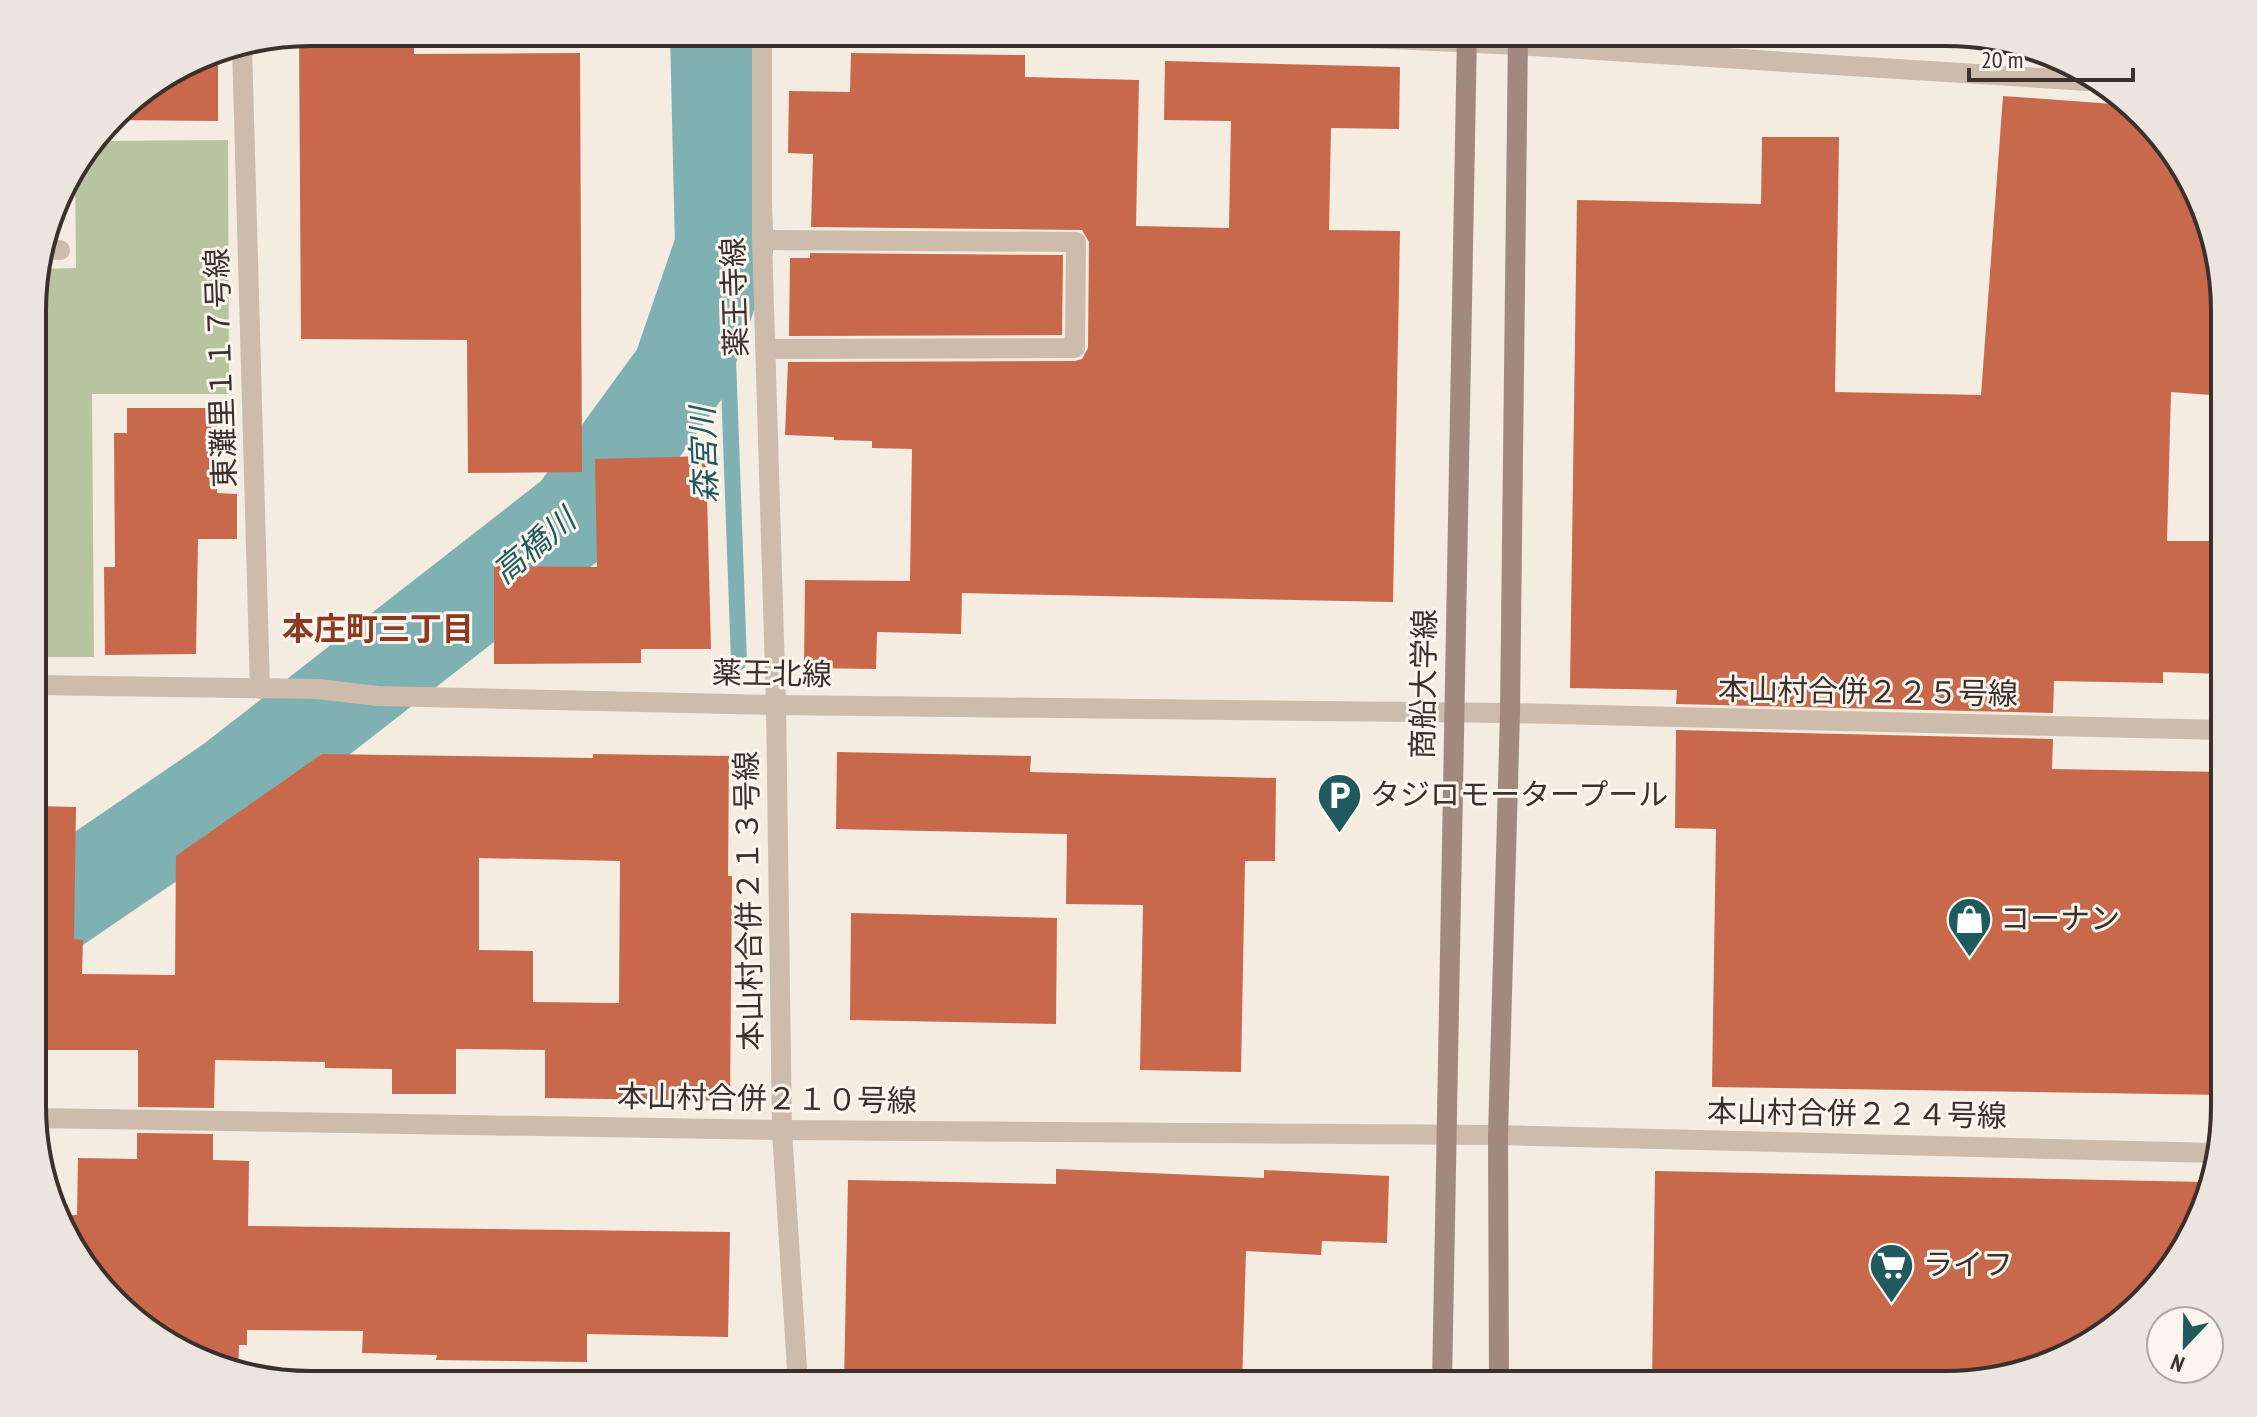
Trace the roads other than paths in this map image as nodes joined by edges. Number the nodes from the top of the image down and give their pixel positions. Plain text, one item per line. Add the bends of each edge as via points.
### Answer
1 (1466, 46) edge
2 (1518, 46) edge
3 (1627, 46) edge
4 (762, 47) edge
5 (242, 56) edge
6 (2074, 80) edge
7 (762, 240) junction
8 (767, 349) junction
9 (46, 685) edge
10 (260, 689) junction
11 (776, 705) junction
12 (1454, 713) junction
13 (1510, 713) junction
14 (2210, 730) edge
15 (47, 1118) edge
16 (782, 1130) junction
17 (1447, 1135) junction
18 (1498, 1135) junction
19 (2207, 1153) edge
20 (1442, 1370) edge
21 (1499, 1370) edge
22 (797, 1371) edge

1 - 12 street, 商船大学線
2 - 13 street
3 - 6 street
4 - 7 street, 薬王寺線
5 - 10 street, 東灘里１１７号線
7 - 8 street, 薬王寺線
7 - 8 street via 1076,242 1075,348
8 - 11 street, 薬王寺線
9 - 10 street, 薬王北線
10 - 11 street, 薬王北線
11 - 12 street, 薬王北線
11 - 16 street, 本山村合併２１３号線
12 - 13 street, 薬王北線
12 - 17 street, 商船大学線
13 - 14 street, 本山村合併２２５号線
13 - 18 street
15 - 16 street, 本山村合併２１０号線
16 - 17 street, 本山村合併２１０号線
16 - 22 street, 本山村合併２１３号線
17 - 18 street, 本山村合併２１０号線
17 - 20 street, 商船大学線
18 - 19 street, 本山村合併２２４号線
18 - 21 street

